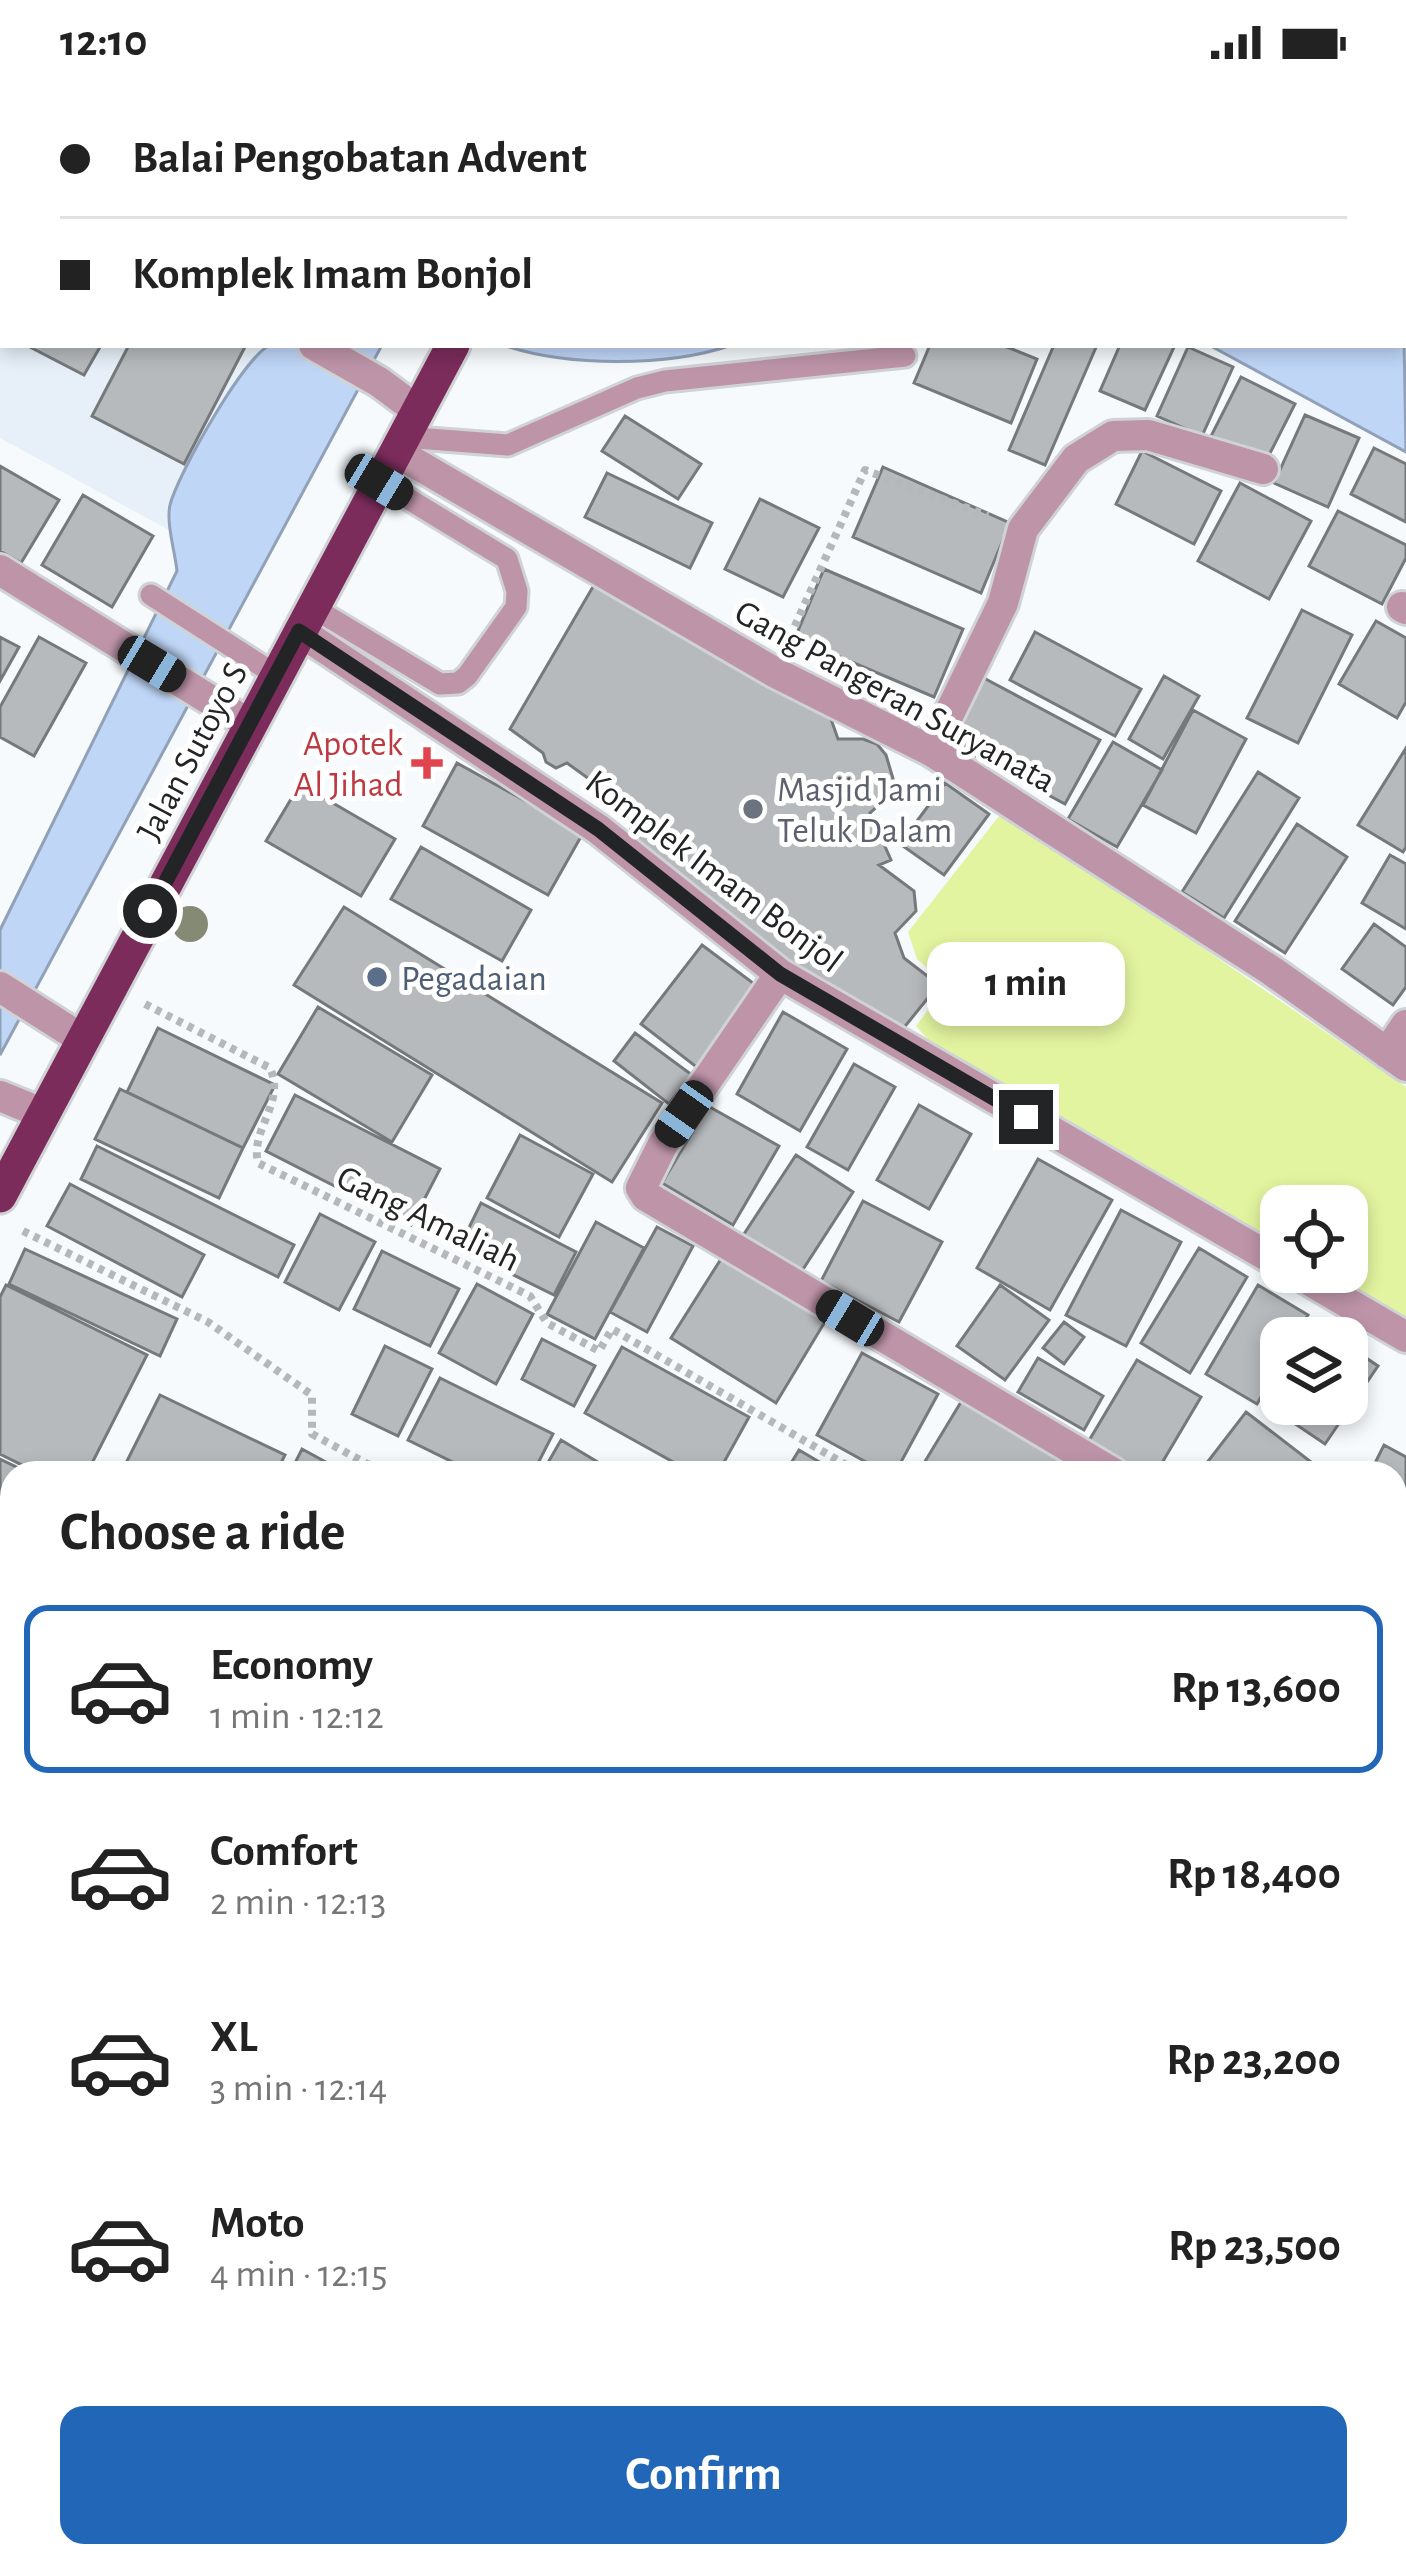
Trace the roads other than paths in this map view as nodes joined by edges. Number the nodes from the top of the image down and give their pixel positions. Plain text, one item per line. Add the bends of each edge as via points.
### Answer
1 (319, 348) edge
2 (452, 348) edge
3 (905, 356) dead end
4 (406, 434) junction
5 (1263, 469) dead end
6 (0, 570) edge
7 (152, 596) dead end
8 (306, 619) junction
9 (276, 675) junction
10 (249, 724) junction
11 (931, 751) junction
12 (780, 974) junction
13 (0, 987) edge
14 (1406, 1025) edge
15 (82, 1039) junction
16 (1397, 1060) edge
17 (0, 1096) edge
18 (44, 1114) junction
19 (4, 1179) edge
20 (1260, 1252) edge
21 (1330, 1293) edge
22 (1406, 1337) edge
23 (1093, 1461) edge

1 - 4 street, Gang Pangeran Suryanata via 379,382
2 - 4 highway, Jalan Sutoyo S
3 - 4 lane via 665,381 508,445
4 - 8 highway, Jalan Sutoyo S
4 - 8 lane via 507,559 516,607 467,676 452,684
4 - 11 street, Gang Pangeran Suryanata via 774,672
5 - 11 street via 1148,435 1114,436 1076,459 1023,529 1004,603
6 - 10 street
7 - 9 lane
8 - 9 highway, Jalan Sutoyo S
8 - 12 street, Komplek Imam Bonjol via 598,829
9 - 10 highway, Jalan Sutoyo S
10 - 15 highway, Jalan Sutoyo S
11 - 16 street, Gang Pangeran Suryanata
12 - 20 street, Komplek Imam Bonjol
12 - 23 street via 640,1188
13 - 15 street
14 - 16 street
15 - 18 highway, Jalan Sutoyo S
17 - 18 street
18 - 19 highway, Jalan Sutoyo S
21 - 22 street

